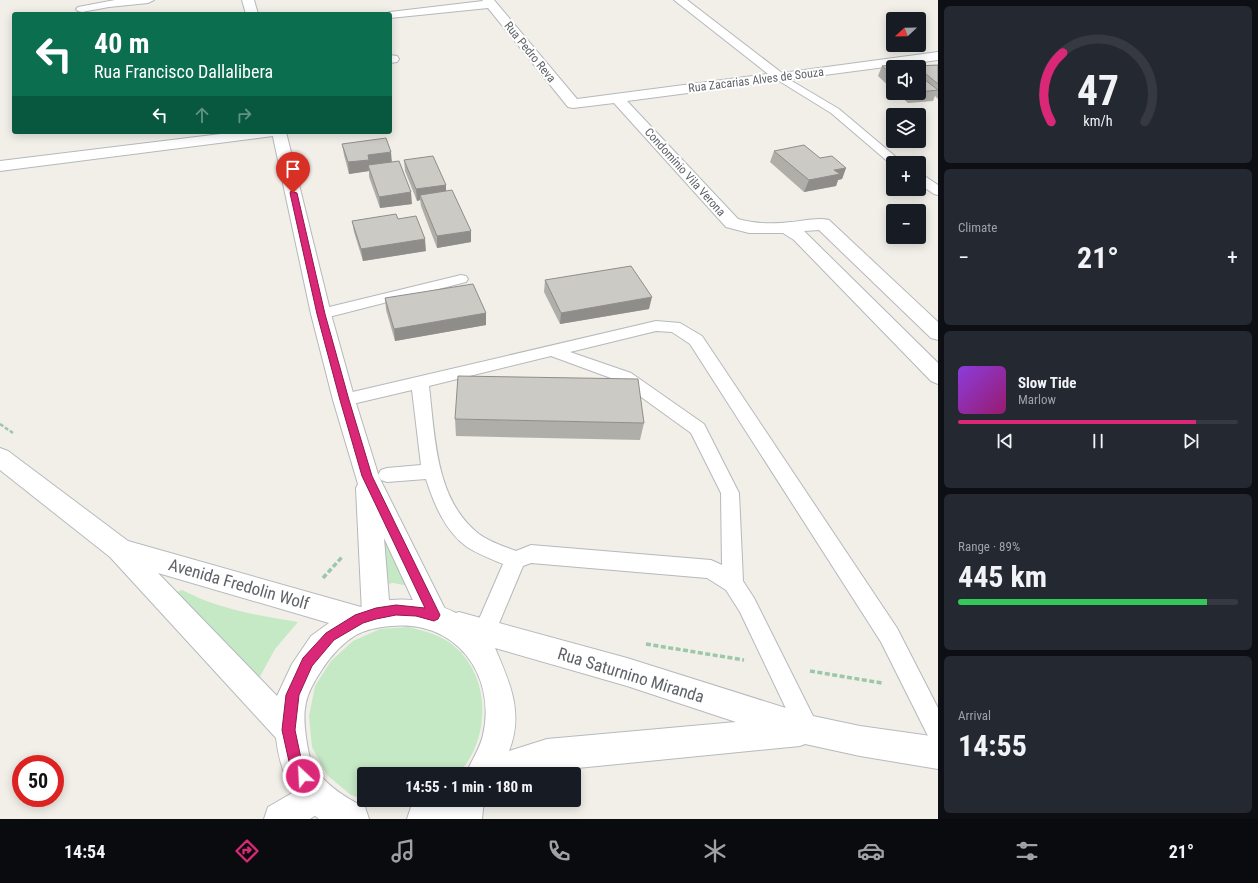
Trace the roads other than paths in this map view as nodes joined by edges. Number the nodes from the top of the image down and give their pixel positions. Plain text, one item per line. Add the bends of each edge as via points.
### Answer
1 (148, 0) edge
2 (248, 0) edge
3 (680, 0) edge
4 (489, 2) edge
5 (82, 9) dead end
6 (251, 12) edge
7 (392, 15) edge
8 (938, 56) edge
9 (780, 77) junction
10 (617, 98) junction
11 (573, 104) joint
12 (257, 134) edge
13 (280, 134) edge
14 (887, 156) edge
15 (0, 166) edge
16 (926, 183) edge
17 (938, 191) edge
18 (787, 228) junction
19 (461, 279) dead end
20 (321, 314) junction
21 (938, 333) edge
22 (552, 351) junction
23 (938, 376) edge
24 (420, 383) junction
25 (344, 400) junction
26 (0, 457) edge
27 (432, 471) junction
28 (377, 476) junction
29 (119, 549) junction
30 (515, 560) junction
31 (733, 583) junction
32 (368, 616) junction
33 (443, 620) junction
34 (484, 633) junction
35 (289, 730) junction
36 (808, 730) junction
37 (938, 732) edge
38 (938, 753) edge
39 (486, 767) edge
40 (507, 767) edge
41 (317, 796) junction
42 (448, 807) edge
43 (467, 807) edge
44 (280, 819) edge
45 (353, 819) edge
46 (423, 819) edge
47 (466, 819) edge

1 - 5 street
2 - 6 street
3 - 9 street
4 - 7 street
4 - 11 street, Rua Pedro Reva
8 - 9 street, Rua Zacarias Alves de Souza
9 - 10 street, Rua Zacarias Alves de Souza
9 - 14 lane via 835,112
10 - 11 street, Rua Zacarias Alves de Souza
10 - 18 street, Condomínio Vila Verona via 732,223 749,228
12 - 15 street
13 - 20 street
16 - 17 lane
18 - 21 street, Condomínio Vila Verona via 823,224
18 - 23 street via 800,236
19 - 20 lane
20 - 25 street
22 - 24 lane
22 - 31 lane via 625,377 698,429 730,493
22 - 37 lane via 656,326 675,327 696,340 889,635
24 - 25 lane
24 - 27 lane
25 - 28 street
26 - 29 street, Avenida Fredolin Wolf
27 - 28 lane
27 - 30 lane via 446,508 455,521 473,540
28 - 32 street
28 - 33 street
29 - 32 street, Avenida Fredolin Wolf
29 - 35 street, Avenida Fredolin Wolf
30 - 31 lane via 531,554 711,570
30 - 34 lane
31 - 36 lane via 747,606
32 - 33 street, Rua Saturnino Miranda via 396,610 416,611
32 - 35 street via 330,636 308,662 293,695
33 - 34 street, Rua Saturnino Miranda
33 - 39 street via 476,644 493,671 501,704 497,740
34 - 36 street, Rua Saturnino Miranda via 627,672
35 - 41 street via 296,766
36 - 38 street, Rua Saturnino Miranda
36 - 40 street, Rua Saturnino Miranda via 547,755
41 - 44 street
41 - 45 street via 342,815
42 - 46 street via 441,813
43 - 47 street

